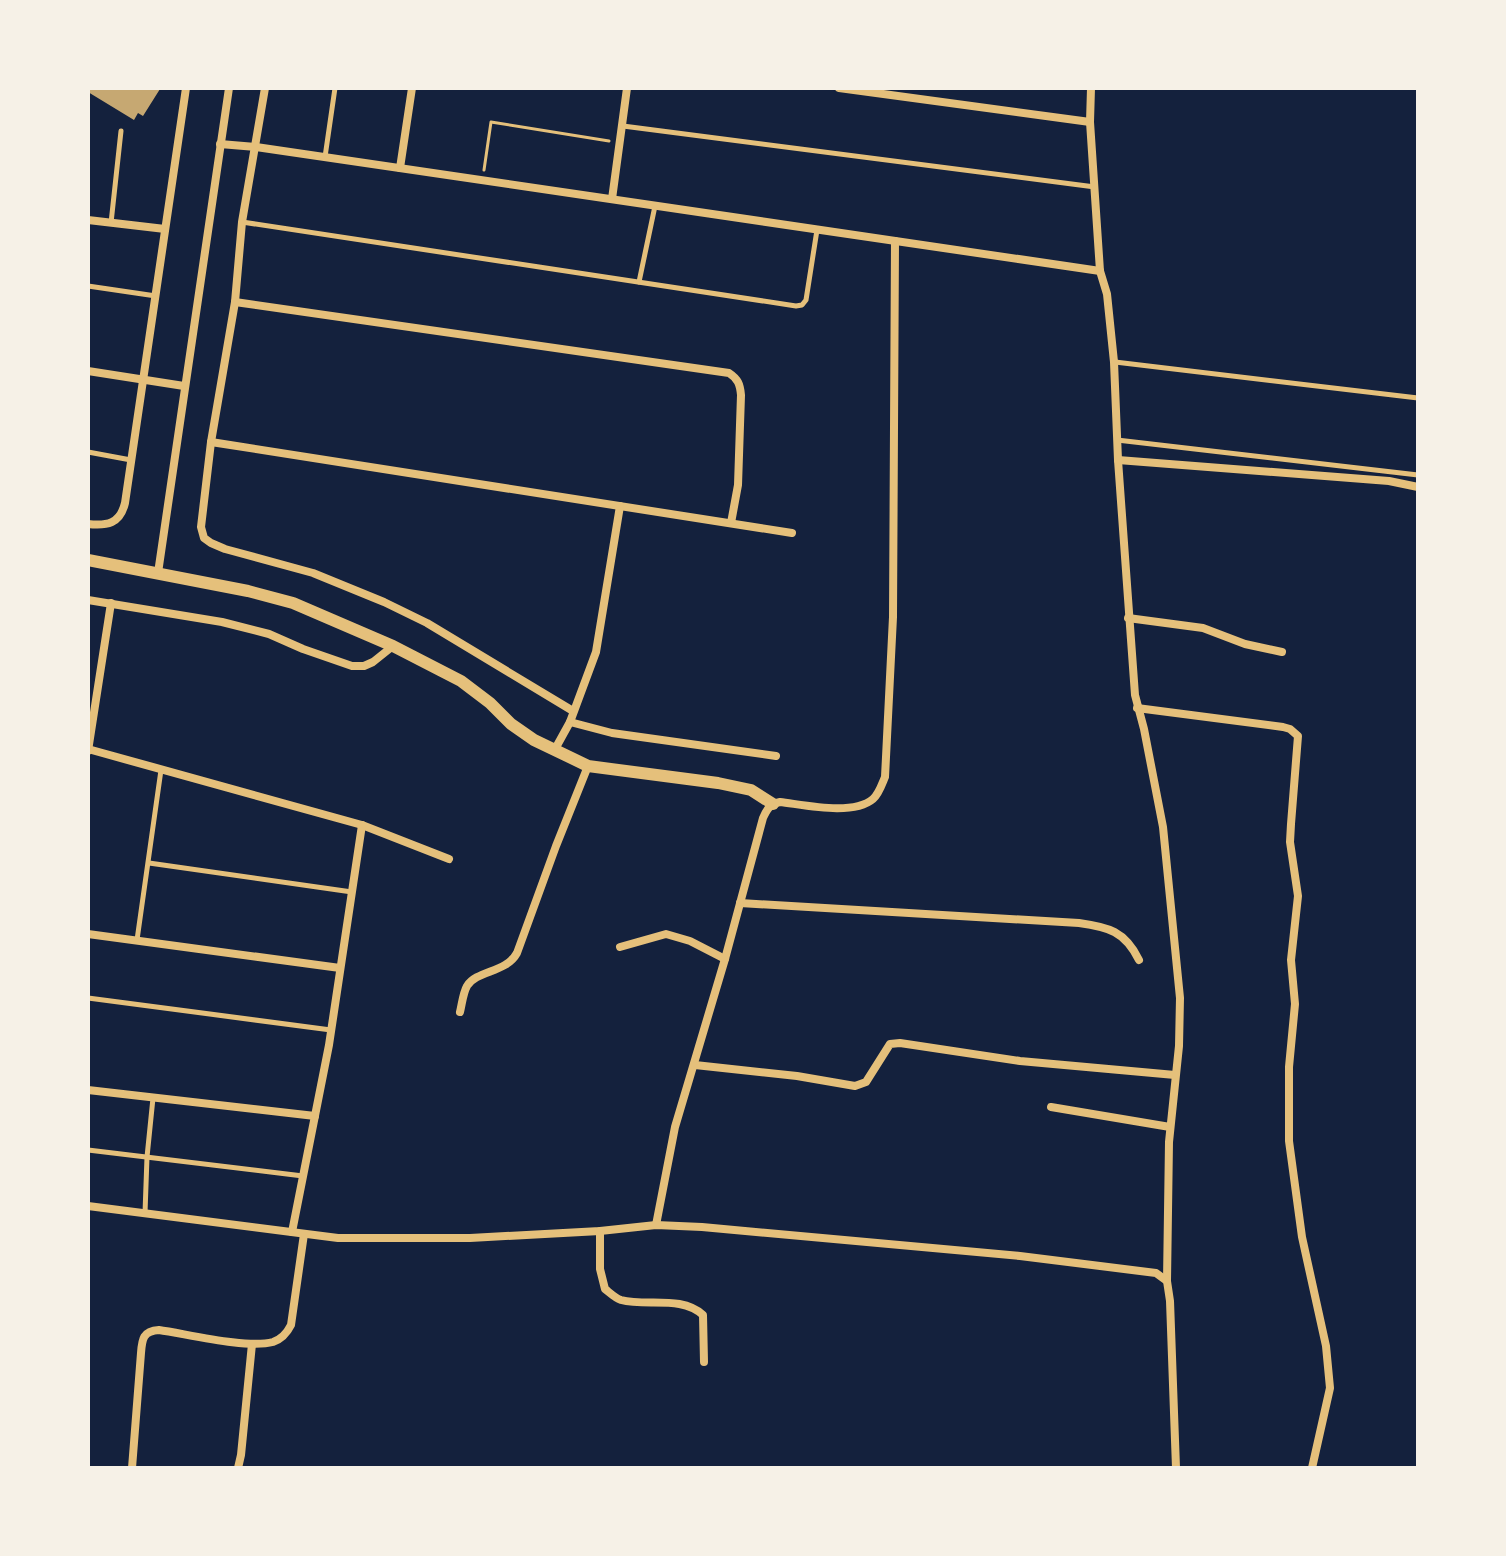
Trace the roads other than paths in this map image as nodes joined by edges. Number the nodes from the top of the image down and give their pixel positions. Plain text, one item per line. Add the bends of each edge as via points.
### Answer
1 (186, 88) edge
2 (229, 88) edge
3 (265, 88) edge
4 (335, 88) edge
5 (412, 88) edge
6 (627, 88) edge
7 (839, 88) edge
8 (1091, 88) edge
9 (1090, 122) junction
10 (623, 126) junction
11 (121, 131) dead end
12 (220, 144) junction
13 (256, 147) junction
14 (325, 157) junction
15 (400, 168) junction
16 (1095, 187) junction
17 (612, 199) junction
18 (655, 205) junction
19 (88, 220) edge
20 (242, 222) junction
21 (111, 223) junction
22 (165, 229) junction
23 (817, 229) junction
24 (895, 241) junction
25 (1100, 271) junction
26 (639, 282) junction
27 (88, 286) edge
28 (157, 296) junction
29 (235, 302) junction
30 (1114, 362) junction
31 (88, 371) edge
32 (142, 380) junction
33 (184, 386) junction
34 (1418, 398) edge
35 (1117, 440) junction
36 (211, 442) junction
37 (88, 452) edge
38 (131, 460) junction
39 (1118, 460) junction
40 (1418, 475) edge
41 (1418, 487) edge
42 (620, 506) junction
43 (731, 523) junction
44 (88, 524) edge
45 (792, 533) dead end
46 (88, 560) edge
47 (158, 573) junction
48 (88, 600) edge
49 (111, 603) junction
50 (1128, 618) junction
51 (393, 646) junction
52 (1282, 652) dead end
53 (1137, 708) junction
54 (573, 711) junction
55 (570, 722) junction
56 (88, 750) edge
57 (554, 751) junction
58 (776, 756) dead end
59 (588, 766) junction
60 (161, 770) junction
61 (773, 804) junction
62 (362, 825) junction
63 (449, 859) dead end
64 (149, 863) junction
65 (352, 892) junction
66 (740, 903) junction
67 (88, 934) edge
68 (137, 940) junction
69 (620, 947) dead end
70 (725, 959) junction
71 (1139, 960) dead end
72 (340, 968) junction
73 (88, 998) edge
74 (460, 1012) dead end
75 (331, 1030) junction
76 (695, 1065) junction
77 (1175, 1075) junction
78 (88, 1090) edge
79 (153, 1097) junction
80 (1051, 1107) dead end
81 (315, 1116) junction
82 (1170, 1127) junction
83 (88, 1150) edge
84 (147, 1157) junction
85 (303, 1176) junction
86 (88, 1206) edge
87 (145, 1213) junction
88 (656, 1225) junction
89 (600, 1231) junction
90 (292, 1232) junction
91 (304, 1234) junction
92 (1167, 1281) junction
93 (252, 1344) junction
94 (704, 1362) dead end
95 (132, 1468) edge
96 (238, 1468) edge
97 (1176, 1468) edge
98 (1312, 1468) edge

1 - 22 street
2 - 12 street
3 - 13 street
4 - 14 lane
5 - 15 street
6 - 10 street
7 - 9 street
8 - 9 street
9 - 16 street
10 - 16 lane
10 - 17 street
11 - 21 lane
12 - 13 street
12 - 33 street
13 - 14 street
13 - 20 street
14 - 15 street
15 - 17 street
16 - 25 street
17 - 18 street
18 - 23 street
18 - 26 lane
19 - 21 street
20 - 26 lane
20 - 29 street
21 - 22 street
22 - 28 street
23 - 24 street
23 - 26 lane via 802,305
24 - 25 street
24 - 61 street via 893,617 885,777 876,797 860,807
25 - 30 street
27 - 28 lane
28 - 32 street
29 - 36 street
29 - 43 street via 729,373 741,395 738,485
30 - 34 lane
30 - 35 street
31 - 32 street
32 - 33 street
32 - 38 street
33 - 47 street
35 - 39 street
35 - 40 lane
36 - 42 street
36 - 54 street via 204,538 384,602
37 - 38 lane
38 - 44 street via 123,513 109,524
39 - 41 street
39 - 50 street
42 - 43 street
42 - 54 street via 596,652
43 - 45 street
46 - 47 street
47 - 51 street via 293,603
48 - 49 street
49 - 51 street via 269,634 352,666 373,662
49 - 56 street
50 - 52 street via 1203,628
50 - 53 street
51 - 57 street via 461,681 511,724
53 - 77 street via 1163,827 1171,903 1180,998
53 - 98 street via 1283,727 1298,736 1290,842 1298,896 1291,960 1295,1004 1289,1141 1330,1376
54 - 55 street
55 - 57 street
55 - 58 street via 612,733
56 - 60 street
57 - 59 street
59 - 61 street via 718,783 751,790
59 - 74 street via 517,953 505,966 470,981
60 - 62 street
60 - 64 lane
61 - 66 street via 763,818
62 - 63 street
62 - 65 street
64 - 65 lane
64 - 68 lane
65 - 72 street
66 - 70 street
66 - 71 street via 1102,926 1126,940
67 - 68 street
68 - 72 street
69 - 70 street via 666,934
70 - 76 street
72 - 75 street
73 - 75 lane
75 - 81 street
76 - 77 street via 855,1086 866,1082 890,1044 900,1043 1020,1061
76 - 88 street via 675,1127
77 - 82 street
78 - 79 street
79 - 81 street
79 - 84 lane
80 - 82 street
81 - 85 street
82 - 92 street
83 - 84 lane
84 - 85 lane
84 - 87 lane
85 - 90 street
86 - 87 street
87 - 90 street
88 - 89 street
88 - 92 street via 1020,1256 1156,1273
89 - 91 street via 470,1238
89 - 94 street via 605,1289 619,1299 697,1309 703,1315
90 - 91 street
91 - 93 street via 291,1325 281,1338
92 - 97 street
93 - 95 street via 159,1330 145,1335
93 - 96 street

